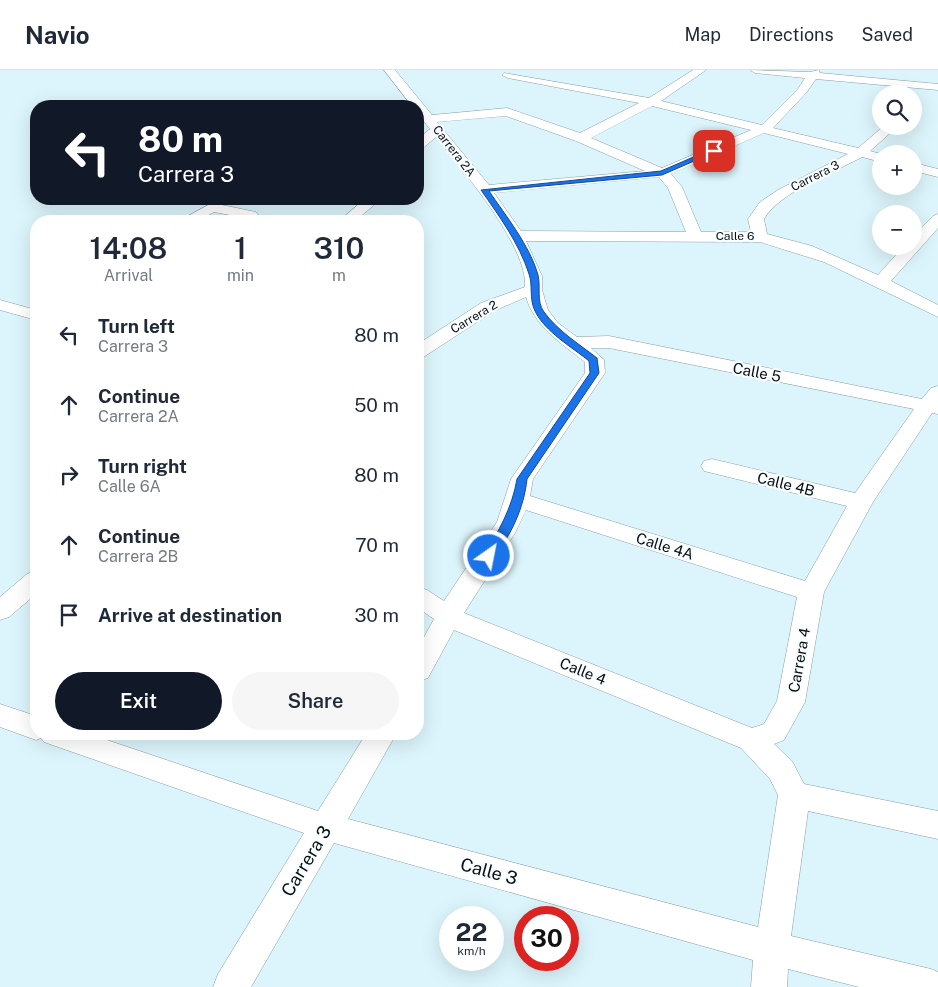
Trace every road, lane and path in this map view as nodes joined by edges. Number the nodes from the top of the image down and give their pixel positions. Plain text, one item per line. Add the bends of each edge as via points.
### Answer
1 (388, 70) edge
2 (701, 70) edge
3 (755, 70) edge
4 (797, 70) edge
5 (510, 73) edge
6 (814, 74) junction
7 (938, 82) edge
8 (899, 85) edge
9 (922, 85) edge
10 (922, 87) edge
11 (938, 87) edge
12 (413, 100) edge
13 (650, 102) junction
14 (424, 114) edge
15 (433, 125) junction
16 (766, 128) junction
17 (881, 135) edge
18 (424, 137) edge
19 (581, 138) junction
20 (860, 153) junction
21 (872, 156) edge
22 (922, 169) edge
23 (662, 173) junction
24 (938, 173) edge
25 (485, 190) junction
26 (366, 205) edge
27 (198, 215) edge
28 (251, 215) edge
29 (354, 215) edge
30 (938, 219) edge
31 (516, 236) junction
32 (695, 236) junction
33 (760, 236) junction
34 (922, 236) edge
35 (905, 255) edge
36 (880, 282) junction
37 (534, 290) junction
38 (0, 305) edge
39 (938, 312) edge
40 (30, 313) edge
41 (574, 343) junction
42 (424, 348) edge
43 (934, 402) edge
44 (712, 466) dead end
45 (519, 500) junction
46 (861, 502) junction
47 (30, 585) edge
48 (811, 592) junction
49 (424, 600) edge
50 (0, 611) edge
51 (449, 617) junction
52 (424, 661) edge
53 (0, 715) edge
54 (30, 726) edge
55 (72, 740) edge
56 (377, 740) edge
57 (751, 740) junction
58 (794, 795) junction
59 (938, 825) edge
60 (326, 827) junction
61 (772, 948) junction
62 (231, 987) edge
63 (769, 987) edge
64 (930, 987) edge

1 - 12 street, Carrera 2A
2 - 13 street
3 - 6 street
4 - 6 street
5 - 13 street
6 - 8 street
6 - 16 street
7 - 9 street
10 - 11 street
13 - 16 street
13 - 19 street
14 - 15 street, Carrera 2A
15 - 18 street
15 - 19 street via 507,112
15 - 25 street, Carrera 2A
16 - 20 street
16 - 23 street
17 - 20 street, Carrera 3
19 - 23 street
20 - 21 street
20 - 33 street, Carrera 3 via 764,205 756,219
22 - 24 street
23 - 25 street
23 - 32 street via 675,187
25 - 31 street, Carrera 2A
26 - 29 street
27 - 28 street via 212,207
30 - 34 street
31 - 32 street, Calle 6
31 - 37 street, Carrera 2A via 534,276
32 - 33 street, Calle 6
33 - 36 street, Calle 6 via 822,254
35 - 36 street
36 - 39 street, Calle 6
37 - 41 street via 539,311 552,327
37 - 42 street, Carrera 2 via 516,293 493,305
38 - 40 street
41 - 43 street, Calle 5 via 609,342
41 - 45 street via 594,360 594,373 522,479
43 - 46 street, Carrera 4
44 - 46 street, Calle 4B
45 - 48 street, Calle 4A
45 - 51 street via 498,543
46 - 48 street, Carrera 4
47 - 50 street
48 - 57 street, Carrera 4 via 791,702 774,732
49 - 51 street, Calle 4
51 - 52 street
51 - 57 street, Calle 4
53 - 54 street
55 - 60 street, Calle 3
56 - 60 street, Carrera 3
57 - 58 street via 781,770
58 - 59 street
58 - 61 street
60 - 61 street, Calle 3
60 - 62 street, Carrera 3
61 - 63 street
61 - 64 street, Calle 3

